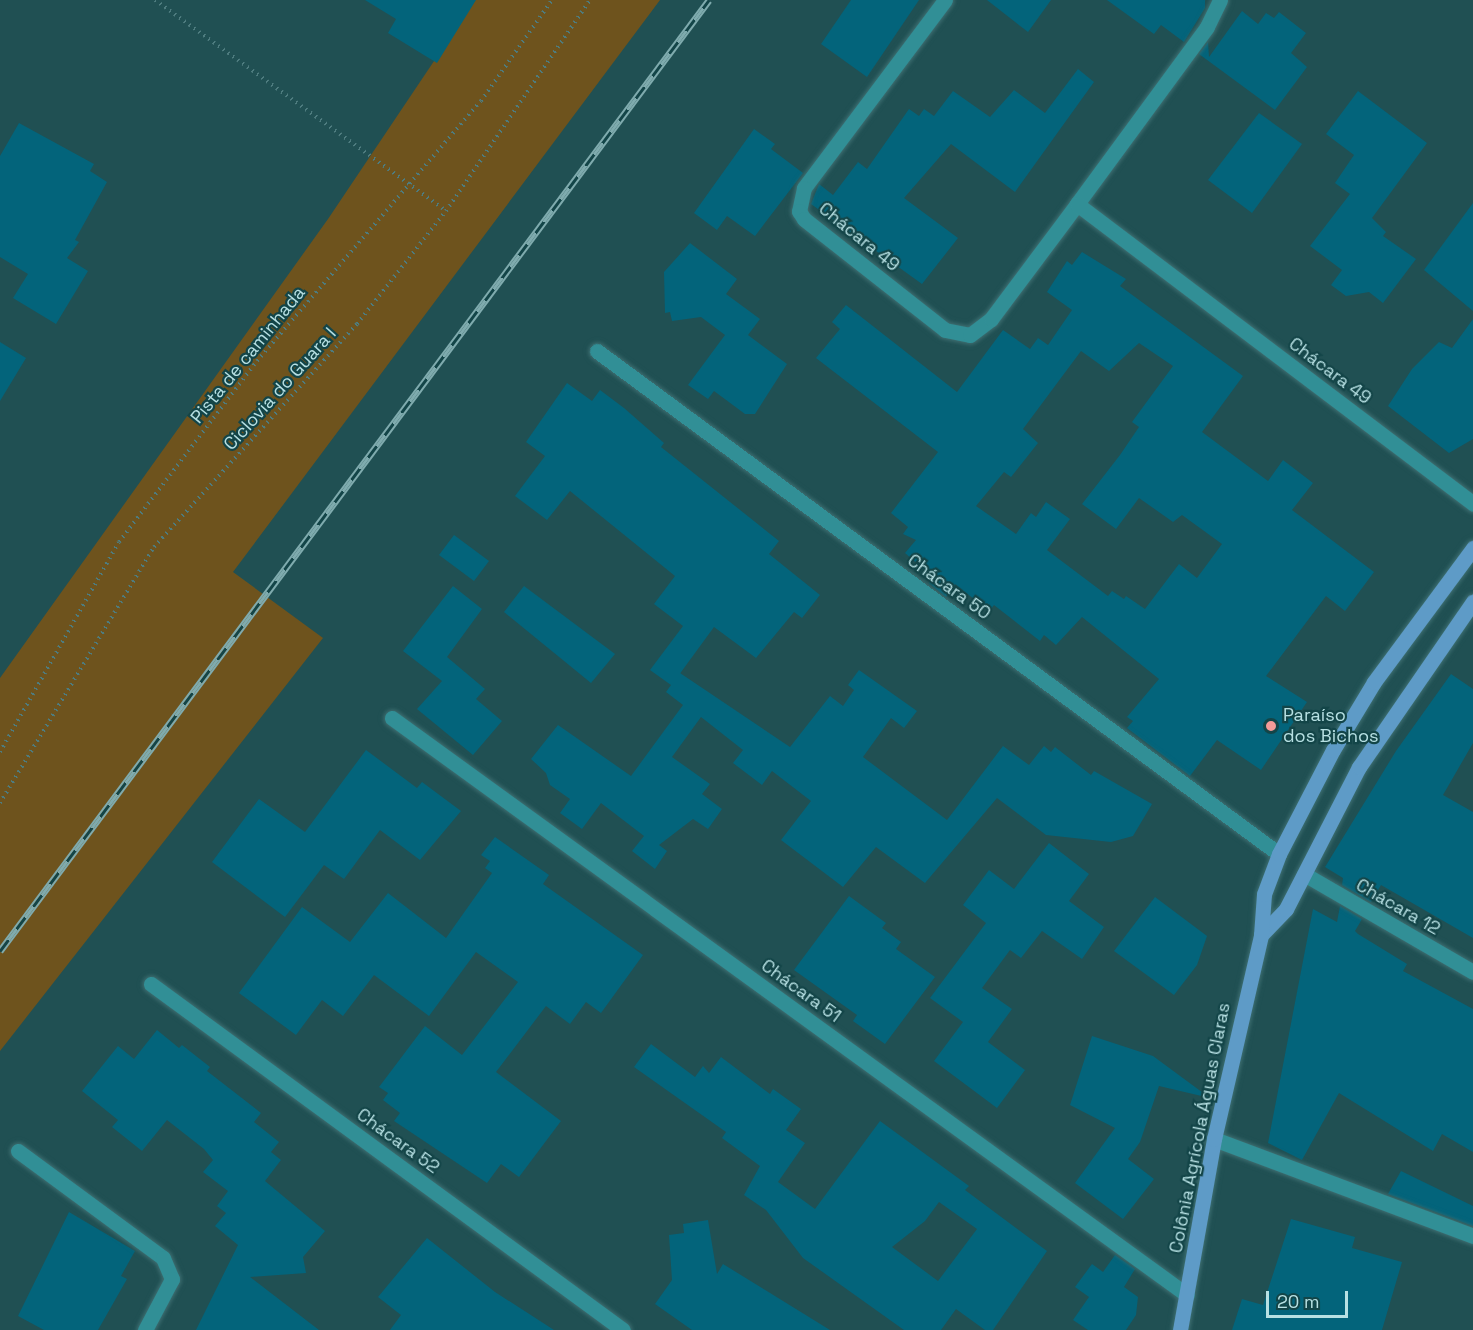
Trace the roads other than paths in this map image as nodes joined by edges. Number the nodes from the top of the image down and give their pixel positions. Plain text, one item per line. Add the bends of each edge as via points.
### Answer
1 (945, 0) edge
2 (1221, 0) edge
3 (1077, 204) junction
4 (597, 351) dead end
5 (1473, 504) edge
6 (1473, 548) edge
7 (1473, 602) edge
8 (392, 718) dead end
9 (1279, 854) junction
10 (1305, 874) junction
11 (1261, 935) junction
12 (1473, 972) edge
13 (151, 984) dead end
14 (1214, 1139) junction
15 (18, 1151) dead end
16 (1473, 1236) edge
17 (1187, 1295) junction
18 (145, 1330) edge
19 (622, 1330) edge
20 (1180, 1330) edge

1 - 3 street, Chácara 49 via 804,188 799,211 804,219 945,330 970,335 991,319
2 - 3 street, Chácara 49 via 1211,21
3 - 5 street, Chácara 49
4 - 9 street, Chácara 50
6 - 9 main road, Colônia Agrícola Águas Claras via 1374,682 1312,787
7 - 10 main road via 1359,767
8 - 17 street, Chácara 51
9 - 11 main road, Colônia Agrícola Águas Claras via 1264,894
10 - 11 main road via 1286,909
10 - 12 street, Chácara 12
11 - 14 main road, Colônia Agrícola Águas Claras
13 - 19 street, Chácara 52
14 - 16 street
14 - 17 main road, Colônia Agrícola Águas Claras
15 - 18 street via 163,1258 172,1279
17 - 20 main road, Colônia Agrícola Águas Claras

